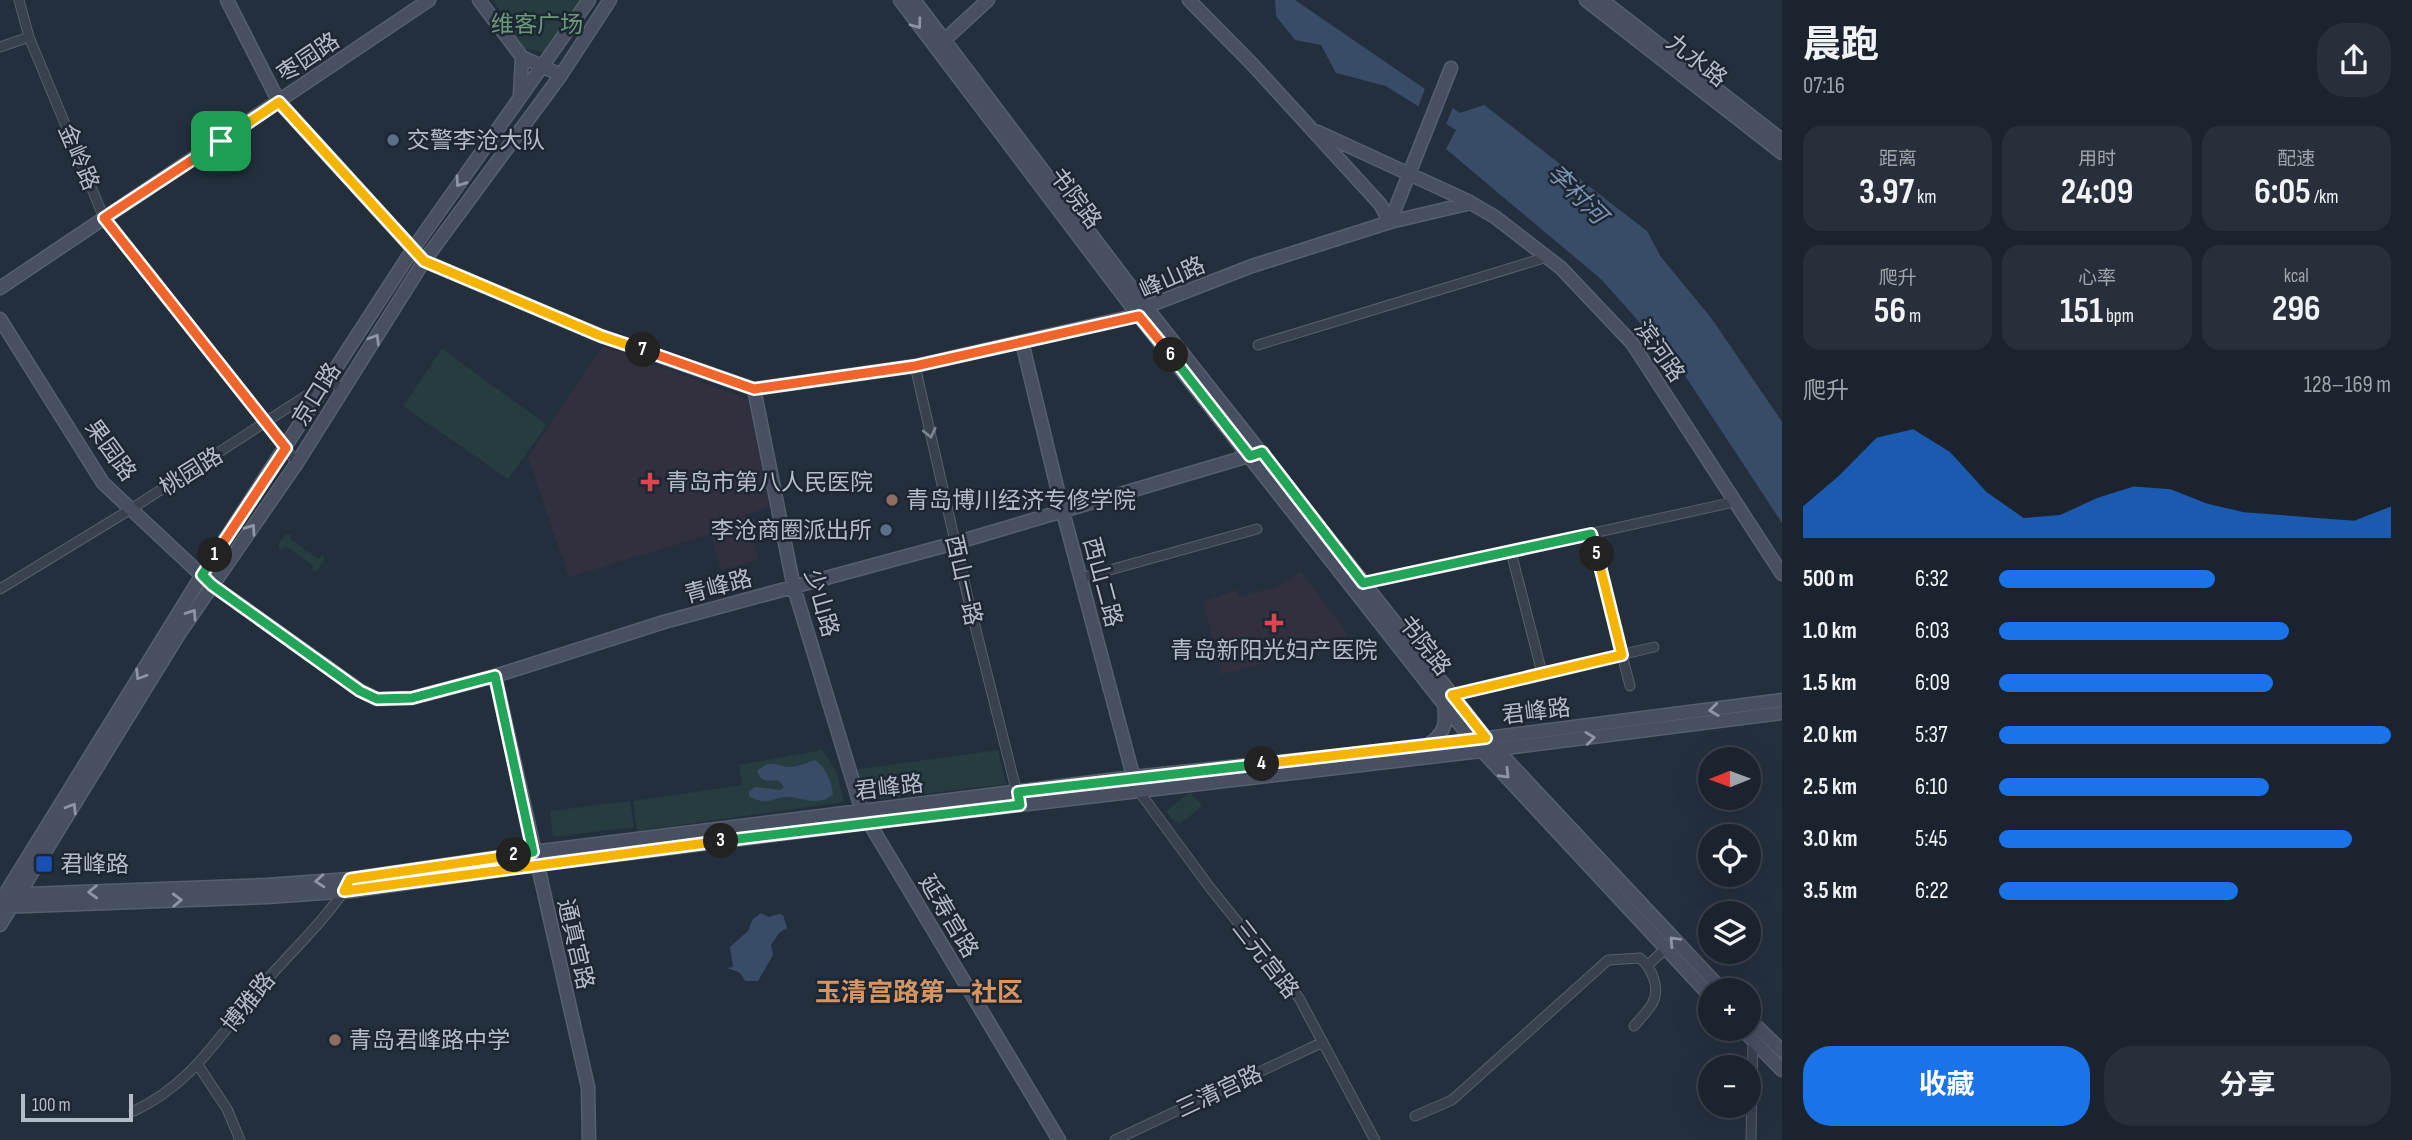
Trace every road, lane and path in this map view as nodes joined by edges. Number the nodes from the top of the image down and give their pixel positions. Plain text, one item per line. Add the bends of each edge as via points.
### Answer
1 (19, 0) edge
2 (227, 0) edge
3 (429, 0) edge
4 (479, 0) edge
5 (589, 0) edge
6 (610, 0) edge
7 (900, 0) edge
8 (914, 0) edge
9 (988, 0) edge
10 (1189, 0) edge
11 (1586, 0) edge
12 (1602, 0) edge
13 (29, 37) junction
14 (939, 45) junction
15 (0, 47) edge
16 (522, 57) junction
17 (543, 67) junction
18 (1451, 68) dead end
19 (561, 75) junction
20 (519, 100) junction
21 (279, 102) junction
22 (1312, 130) junction
23 (1782, 140) edge
24 (1782, 153) edge
25 (1410, 174) junction
26 (1471, 202) junction
27 (104, 218) junction
28 (1390, 222) junction
29 (413, 249) junction
30 (1548, 257) junction
31 (424, 261) junction
32 (0, 288) edge
33 (1142, 311) junction
34 (0, 319) edge
35 (1022, 342) junction
36 (1258, 345) dead end
37 (915, 366) junction
38 (329, 381) junction
39 (344, 389) junction
40 (754, 389) junction
41 (266, 423) junction
42 (286, 448) junction
43 (1256, 454) junction
44 (297, 463) junction
45 (1734, 502) junction
46 (131, 509) junction
47 (1063, 512) junction
48 (1257, 529) dead end
49 (1591, 534) junction
50 (955, 543) junction
51 (1511, 552) junction
52 (1782, 574) edge
53 (202, 575) junction
54 (1081, 578) junction
55 (1363, 583) junction
56 (212, 585) junction
57 (794, 588) junction
58 (0, 589) edge
59 (1654, 647) dead end
60 (1622, 655) junction
61 (1542, 673) junction
62 (495, 676) junction
63 (1630, 686) dead end
64 (1448, 699) junction
65 (1782, 700) edge
66 (1782, 713) edge
67 (1472, 740) junction
68 (1485, 744) junction
69 (1427, 746) junction
70 (1498, 749) junction
71 (1135, 784) junction
72 (1019, 798) junction
73 (864, 817) junction
74 (535, 858) junction
75 (347, 885) junction
76 (18, 895) junction
77 (3, 901) edge
78 (0, 925) edge
79 (1665, 949) junction
80 (1648, 965) junction
81 (1711, 978) edge
82 (1698, 983) edge
83 (1634, 1026) dead end
84 (1761, 1031) edge
85 (1753, 1041) joint
86 (1323, 1042) junction
87 (1782, 1051) edge
88 (198, 1065) junction
89 (1782, 1070) edge
90 (134, 1111) dead end
91 (1415, 1116) dead end
92 (240, 1140) edge
93 (589, 1140) edge
94 (1059, 1140) edge
95 (1115, 1140) edge
96 (1375, 1140) edge
97 (1751, 1140) edge

1 - 13 street, 金岭路
2 - 21 main road
3 - 21 main road, 枣园路
4 - 16 main road
5 - 17 main road, 京口路
6 - 19 main road, 京口路
7 -> 14 main road, 书院路
8 - 14 main road, 书院路
9 - 14 main road
10 - 22 main road
11 - 24 main road, 九水路
12 - 23 main road, 九水路
13 - 15 street
13 - 27 street, 金岭路
14 - 33 main road, 书院路
16 - 17 main road
16 - 20 main road
17 - 19 main road
17 - 20 main road, 京口路
18 - 25 main road
19 - 31 main road, 京口路
20 -> 29 main road, 京口路
21 - 27 main road, 枣园路
21 - 29 main road
22 - 25 main road, 滨河路
22 - 28 main road via 1380,204
25 - 26 main road, 滨河路
25 - 28 main road
26 - 28 main road, 峰山路
26 - 30 main road, 滨河路
27 - 32 main road, 枣园路
27 - 41 street, 金岭路
28 - 33 main road, 峰山路 via 1252,266
29 - 31 main road
29 - 38 main road, 京口路
30 - 36 street
30 - 45 main road, 滨河路 via 1632,343
39 -> 31 main road, 京口路
31 - 40 main road, 峰山路 via 601,336
33 - 35 main road, 峰山路
33 - 43 main road, 书院路
34 - 46 main road, 果园路 via 103,483
35 - 37 main road, 峰山路
35 - 47 main road, 西山二路
37 - 40 main road, 峰山路
37 -> 50 street, 西山一路
38 - 39 street
38 - 41 street, 桃园路
38 - 42 main road, 京口路
39 - 44 main road, 京口路
40 - 57 main road, 少山路
41 - 42 street, 金岭路
41 - 46 street, 桃园路
42 - 44 street, 金岭路
42 - 53 main road, 京口路
43 - 47 main road, 青峰路
43 - 55 main road, 书院路
43 - 64 main road, 书院路
56 -> 44 main road, 京口路
45 - 49 street
45 - 52 main road, 滨河路
46 - 53 main road, 果园路
46 - 58 street, 桃园路
47 - 50 main road, 青峰路
47 - 54 main road, 西山二路
48 - 54 street
49 - 51 street
49 - 60 street
50 - 57 main road, 青峰路
50 - 72 street, 西山一路
51 - 55 street
51 - 61 street
53 - 56 main road, 果园路
53 -> 77 main road, 京口路
54 - 71 main road, 西山二路
55 - 64 main road, 书院路
56 - 62 main road, 青峰路 via 377,699 412,698
76 -> 56 main road, 京口路
57 - 62 main road, 青峰路 via 664,622
57 - 73 main road, 少山路
59 - 60 street
60 - 61 street
60 - 63 street
61 - 64 street
62 - 74 main road, 通真宫路
64 - 67 main road, 书院路
64 - 68 main road, 书院路
64 - 69 main road via 1446,726
65 -> 68 main road, 君峰路
70 -> 66 main road, 君峰路
67 - 68 main road, 书院路
67 - 69 main road, 君峰路
68 - 70 main road, 君峰路
68 - 71 main road, 君峰路
68 -> 79 main road, 书院路
69 - 71 main road, 君峰路
81 -> 70 main road
71 - 72 main road, 君峰路
71 - 86 street, 三元宫路 via 1288,984
72 - 73 main road, 君峰路
73 - 74 main road, 君峰路
73 - 94 main road, 延寿宫路
74 - 75 main road, 君峰路
74 - 93 main road, 通真宫路 via 588,1087
75 -> 76 main road, 君峰路
77 -> 75 main road, 君峰路
75 - 88 street, 博雅路
76 - 77 main road, 京口路
77 - 78 main road, 京口路
79 - 80 street
79 - 82 main road, 书院路
80 - 83 street via 1655,978 1654,1001
80 - 91 street via 1640,958 1608,960 1452,1100
84 - 87 main road
85 - 89 main road
85 - 97 street
86 - 95 street, 三清宫路
86 - 96 street, 三元宫路
88 - 90 street, 博雅路 via 156,1101
88 - 92 street via 227,1109

